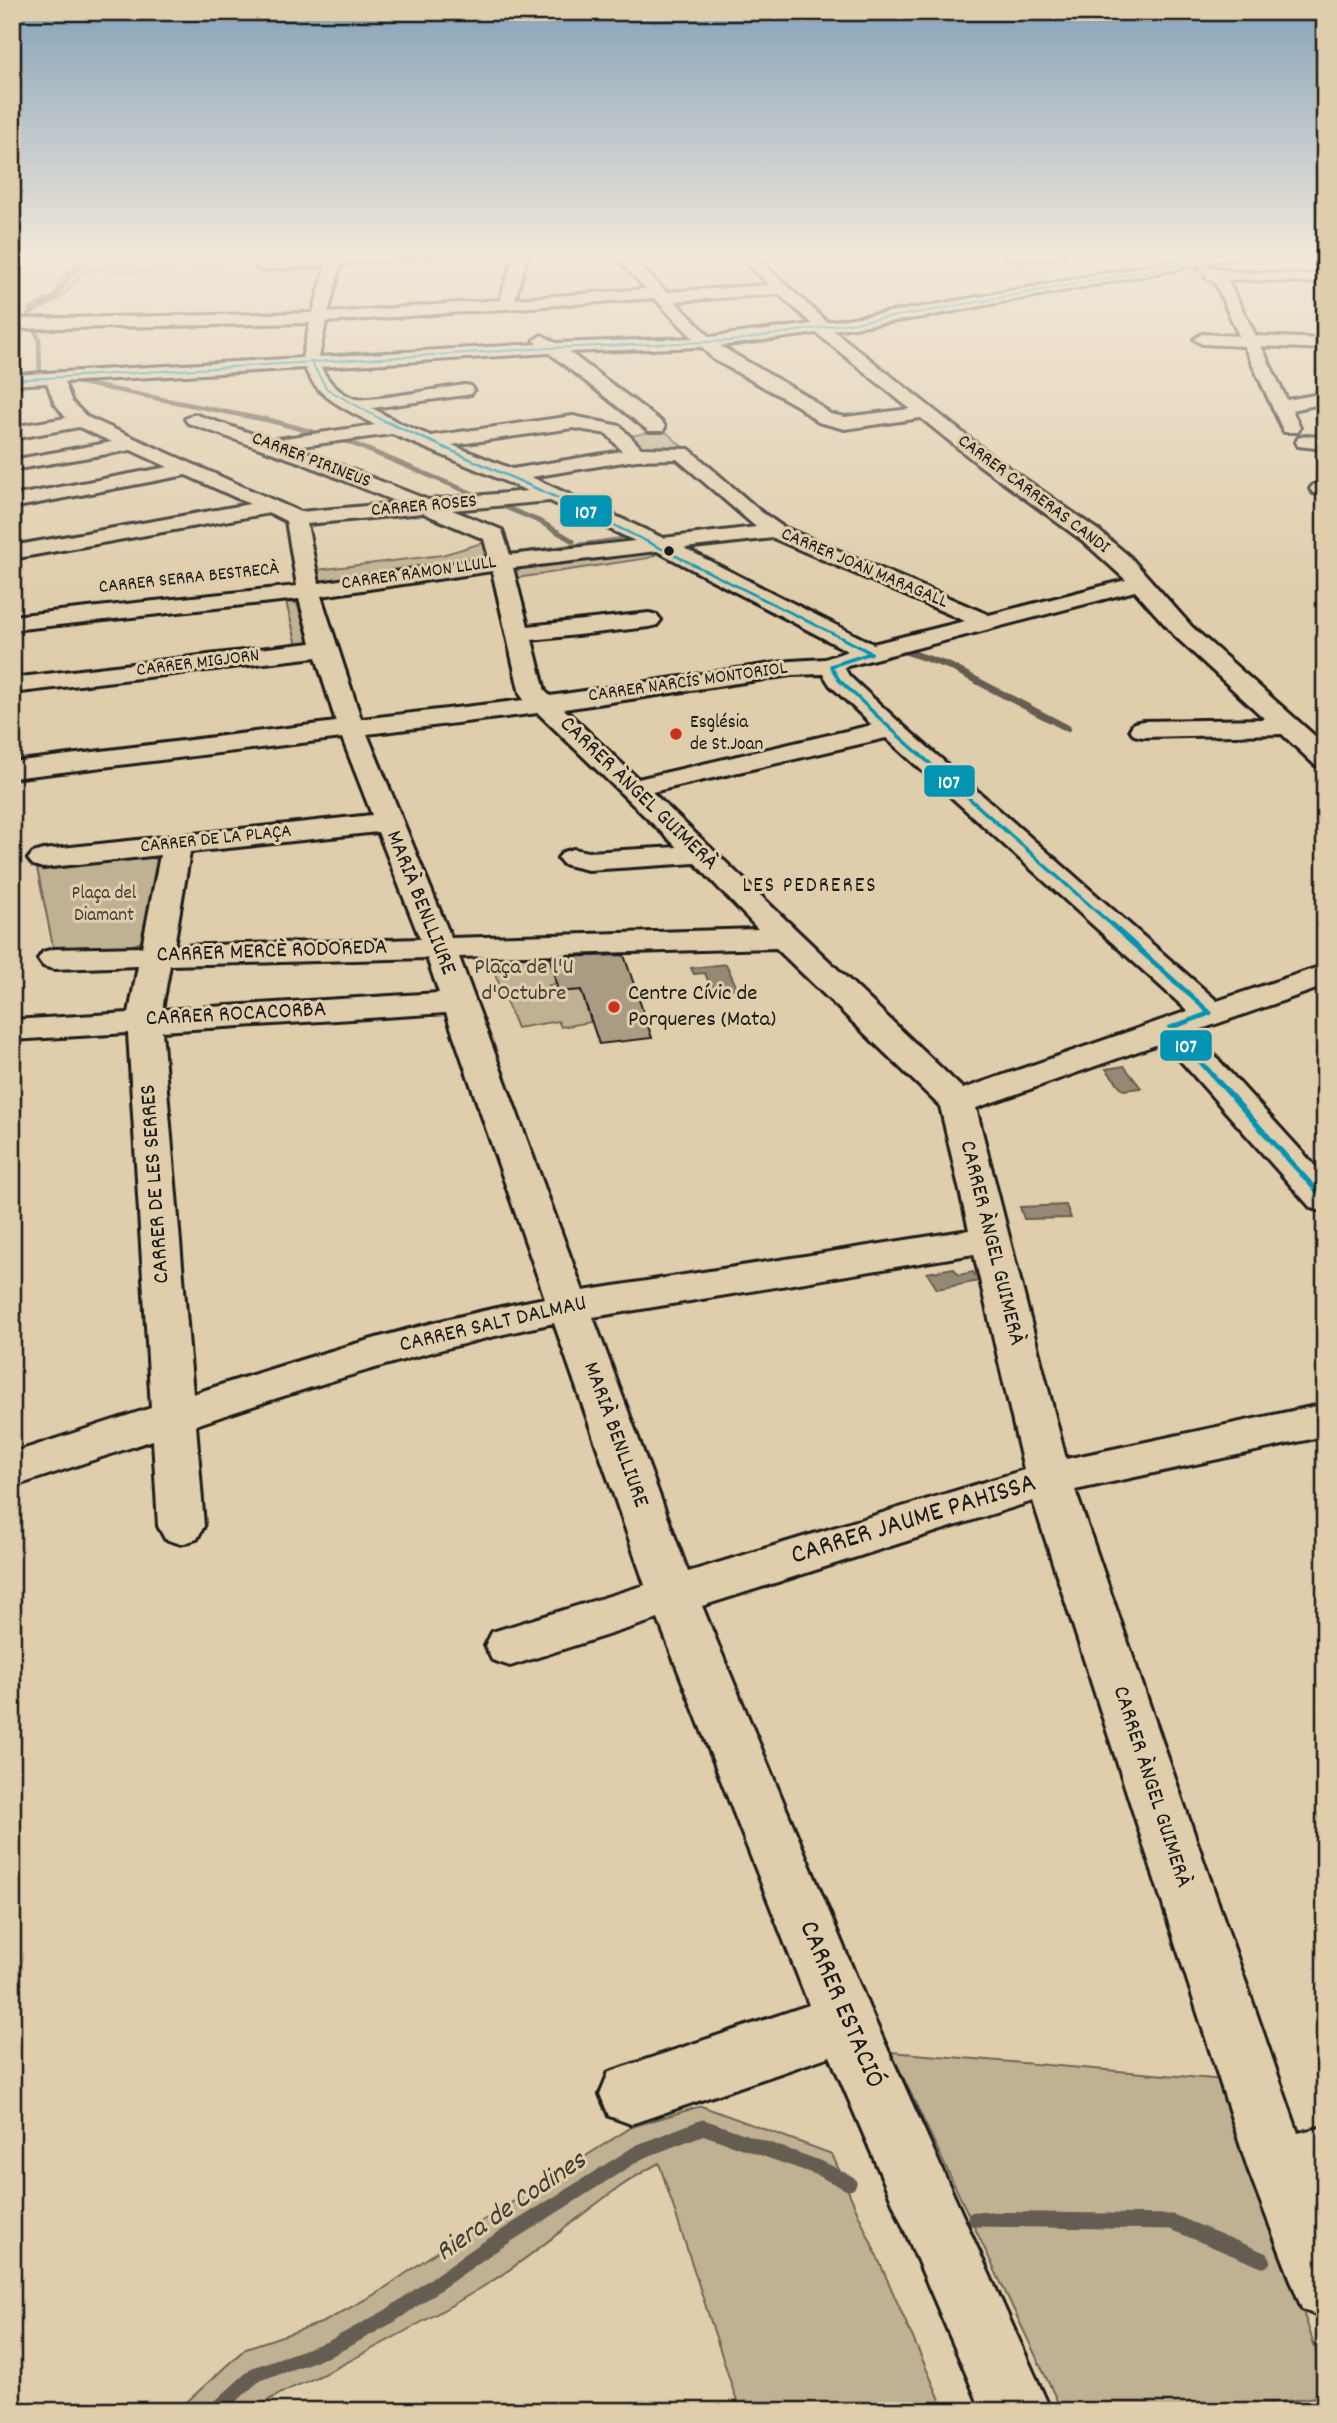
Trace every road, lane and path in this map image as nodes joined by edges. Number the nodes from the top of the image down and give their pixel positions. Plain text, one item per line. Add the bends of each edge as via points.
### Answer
1 (258, 365) edge
2 (312, 365) edge
3 (573, 365) edge
4 (737, 365) edge
5 (867, 365) edge
6 (1261, 365) edge
7 (54, 377) junction
8 (12, 380) edge
9 (465, 390) dead end
10 (1325, 398) edge
11 (356, 405) junction
12 (1281, 407) junction
13 (926, 412) junction
14 (194, 419) dead end
15 (81, 421) junction
16 (394, 428) junction
17 (12, 433) edge
18 (616, 433) junction
19 (429, 442) junction
20 (1325, 443) edge
21 (133, 444) junction
22 (273, 445) junction
23 (233, 450) dead end
24 (636, 454) junction
25 (187, 461) junction
26 (14, 465) dead end
27 (510, 475) junction
28 (552, 495) junction
29 (12, 502) edge
30 (428, 506) junction
31 (284, 513) junction
32 (776, 531) junction
33 (663, 546) junction
34 (12, 553) edge
35 (502, 563) junction
36 (297, 575) junction
37 (1139, 583) junction
38 (649, 620) dead end
39 (987, 622) junction
40 (12, 623) edge
41 (519, 634) junction
42 (326, 649) junction
43 (871, 653) junction
44 (831, 666) junction
45 (12, 686) edge
46 (542, 704) junction
47 (1288, 726) junction
48 (351, 728) junction
49 (891, 729) junction
50 (1143, 729) dead end
51 (1325, 759) edge
52 (16, 770) edge
53 (633, 788) junction
54 (388, 822) junction
55 (177, 845) junction
56 (702, 854) junction
57 (573, 858) dead end
58 (43, 859) dead end
59 (784, 938) junction
60 (439, 947) junction
61 (157, 956) junction
62 (54, 959) dead end
63 (1325, 975) edge
64 (459, 1002) junction
65 (1210, 1013) junction
66 (144, 1020) junction
67 (1170, 1028) junction
68 (12, 1030) edge
69 (957, 1103) junction
70 (1325, 1200) edge
71 (989, 1239) junction
72 (568, 1307) junction
73 (172, 1416) junction
74 (1325, 1420) edge
75 (12, 1470) edge
76 (1049, 1479) junction
77 (181, 1526) dead end
78 (673, 1595) junction
79 (510, 1646) dead end
80 (845, 2022) junction
81 (631, 2094) dead end
82 (1302, 2163) edge
83 (1325, 2286) edge
84 (1017, 2411) edge

1 - 7 street
2 - 11 street via 328,390
3 - 18 street via 656,427
4 - 13 street via 838,422
5 - 13 street, CARRER CARRERAS CANDI
6 - 12 street
7 - 8 street
7 - 15 street via 68,412
9 - 11 street
10 - 12 street
11 - 16 street
12 - 20 street via 1298,435
13 - 37 street, CARRER CARRERAS CANDI via 1091,536
14 - 22 street, CARRER PIRINEUS
15 - 17 street
15 - 21 street
16 - 19 street
16 - 22 street
18 - 19 street via 573,422
18 - 24 street
19 - 27 street
21 - 25 street
21 - 26 street
22 - 23 street
22 - 30 street, CARRER PIRINEUS
24 - 27 street
24 - 32 street, CARRER JOAN MARAGALL via 682,453
25 - 29 street via 93,487
25 - 31 street
27 - 28 street
28 - 30 street, CARRER ROSES
28 - 33 street
30 - 31 street, CARRER ROSES
30 - 35 street, CARRER ÀNGEL GUIMERÀ via 494,535
31 - 34 street, CARRER ROSES
31 - 36 street, MARIÀ BENLLIURE
32 - 33 street, CARRER RAMON LLULL
32 - 39 street, CARRER JOAN MARAGALL
33 - 35 street, CARRER RAMON LLULL via 639,545
33 - 43 street
35 - 36 street, CARRER RAMON LLULL
35 - 41 street, CARRER ÀNGEL GUIMERÀ
36 - 40 street, CARRER RAMON LLULL via 295,593
36 - 42 street, MARIÀ BENLLIURE
37 - 39 street, CARRER NARCÍS MONTORIOL
37 - 47 street, CARRER CARRERAS CANDI via 1184,632
38 - 41 street
39 - 43 street, CARRER NARCÍS MONTORIOL
41 - 46 street, CARRER ÀNGEL GUIMERÀ via 533,694
42 - 45 street, CARRER MIGJORN
42 - 48 street, MARIÀ BENLLIURE
43 - 44 street, CARRER NARCÍS MONTORIOL
44 - 46 street, CARRER NARCÍS MONTORIOL
44 - 49 street via 839,680
46 - 48 street, CARRER NARCÍS MONTORIOL
46 - 53 street, CARRER ÀNGEL GUIMERÀ
47 - 50 street
47 - 51 street, CARRER CARRERAS CANDI
48 - 52 street, CARRER NARCÍS MONTORIOL
48 - 54 street, MARIÀ BENLLIURE
49 - 53 street
49 - 65 street
53 - 56 street, CARRER ÀNGEL GUIMERÀ
54 - 55 street, CARRER DE LA PLAÇA
54 - 60 street, MARIÀ BENLLIURE
55 - 58 street, CARRER DE LA PLAÇA
55 - 61 street, CARRER DE LES SERRES
56 - 57 street via 588,862
56 - 59 street, CARRER ÀNGEL GUIMERÀ
59 - 60 street, CARRER MERCÈ RODOREDA
59 - 69 street, CARRER ÀNGEL GUIMERÀ
60 - 61 street, CARRER MERCÈ RODOREDA
60 - 64 street, MARIÀ BENLLIURE
61 - 62 street, CARRER MERCÈ RODOREDA
61 - 66 street, CARRER DE LES SERRES
63 - 65 street
64 - 66 street, CARRER ROCACORBA
64 - 72 street, MARIÀ BENLLIURE
65 - 67 street
66 - 68 street, CARRER ROCACORBA
66 - 73 street, CARRER DE LES SERRES
67 - 69 street
67 - 70 street
69 - 71 street, CARRER ÀNGEL GUIMERÀ
71 - 72 street, CARRER SALT DALMAU
71 - 76 street, CARRER ÀNGEL GUIMERÀ
72 - 73 street, CARRER SALT DALMAU via 486,1323 338,1362
72 - 78 street, MARIÀ BENLLIURE
73 - 75 street, CARRER SALT DALMAU
73 - 77 street, CARRER DE LES SERRES
74 - 76 street, CARRER JAUME PAHISSA
76 - 78 street, CARRER JAUME PAHISSA
76 - 82 street, CARRER ÀNGEL GUIMERÀ
78 - 79 street, CARRER JAUME PAHISSA
78 - 80 street, CARRER ESTACIÓ
80 - 81 street
80 - 84 street, CARRER ESTACIÓ
82 - 83 street, CARRER ÀNGEL GUIMERÀ

